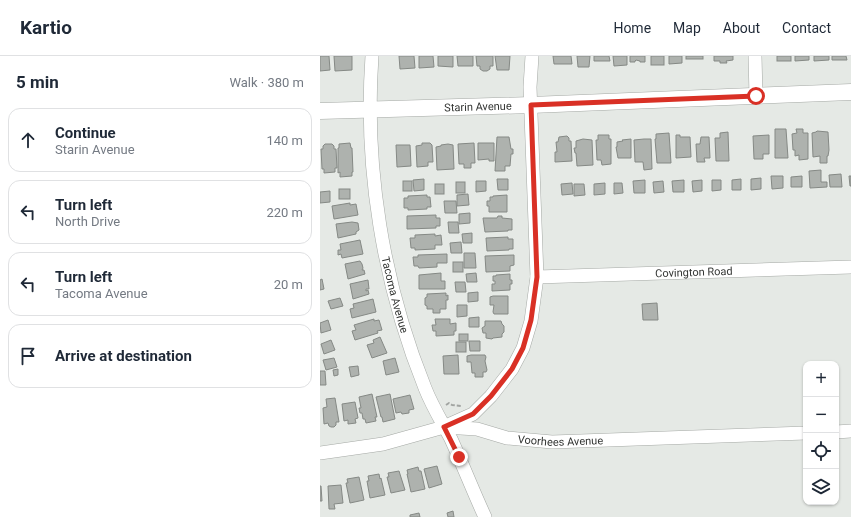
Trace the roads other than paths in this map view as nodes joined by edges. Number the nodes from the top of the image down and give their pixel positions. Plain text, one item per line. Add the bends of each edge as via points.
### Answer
1 (372, 56) edge
2 (532, 56) edge
3 (755, 56) edge
4 (851, 92) edge
5 (756, 96) junction
6 (531, 105) junction
7 (370, 110) junction
8 (320, 111) edge
9 (851, 267) edge
10 (537, 277) junction
11 (444, 427) junction
12 (851, 431) edge
13 (839, 432) edge
14 (803, 433) edge
15 (320, 453) edge
16 (485, 517) edge

1 - 7 street, Tacoma Avenue
2 - 6 street
3 - 5 street
4 - 5 street, Starin Avenue
5 - 6 street, Starin Avenue
6 - 7 street, Starin Avenue
6 - 10 street
7 - 8 street, Starin Avenue
7 - 11 street, Tacoma Avenue via 379,228 404,328 428,395
9 - 10 street, Covington Road
10 - 11 street via 531,320 523,348 512,369 473,414
11 - 14 street, Voorhees Avenue via 477,429 507,438 552,442
11 - 15 street, Voorhees Avenue via 383,444
11 - 16 street, Tacoma Avenue
12 - 13 street

